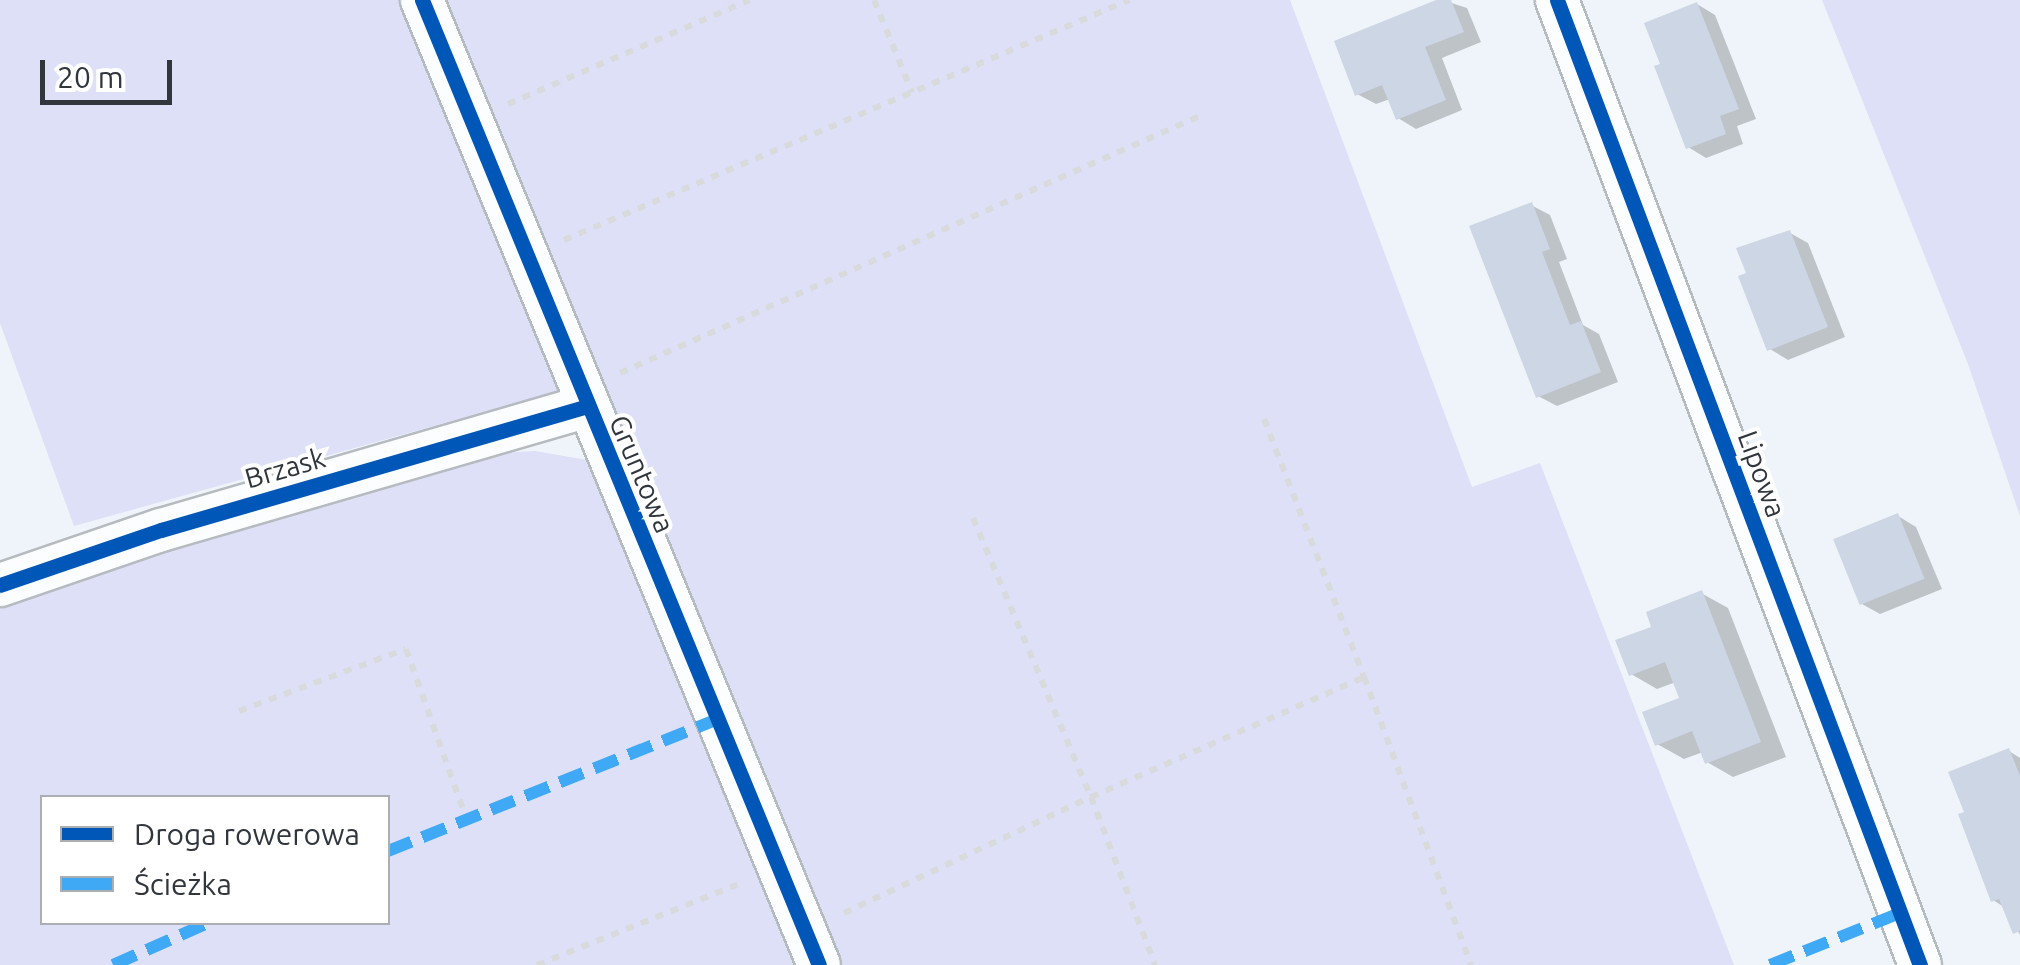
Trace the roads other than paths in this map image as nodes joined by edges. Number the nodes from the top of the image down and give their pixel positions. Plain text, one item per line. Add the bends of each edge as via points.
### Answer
1 (422, 0) edge
2 (1557, 0) edge
3 (583, 398) junction
4 (0, 584) edge
5 (820, 965) edge
6 (1920, 965) edge

1 - 3 street, Gruntowa
2 - 6 street, Lipowa
3 - 4 street, Brzask
3 - 5 street, Gruntowa

